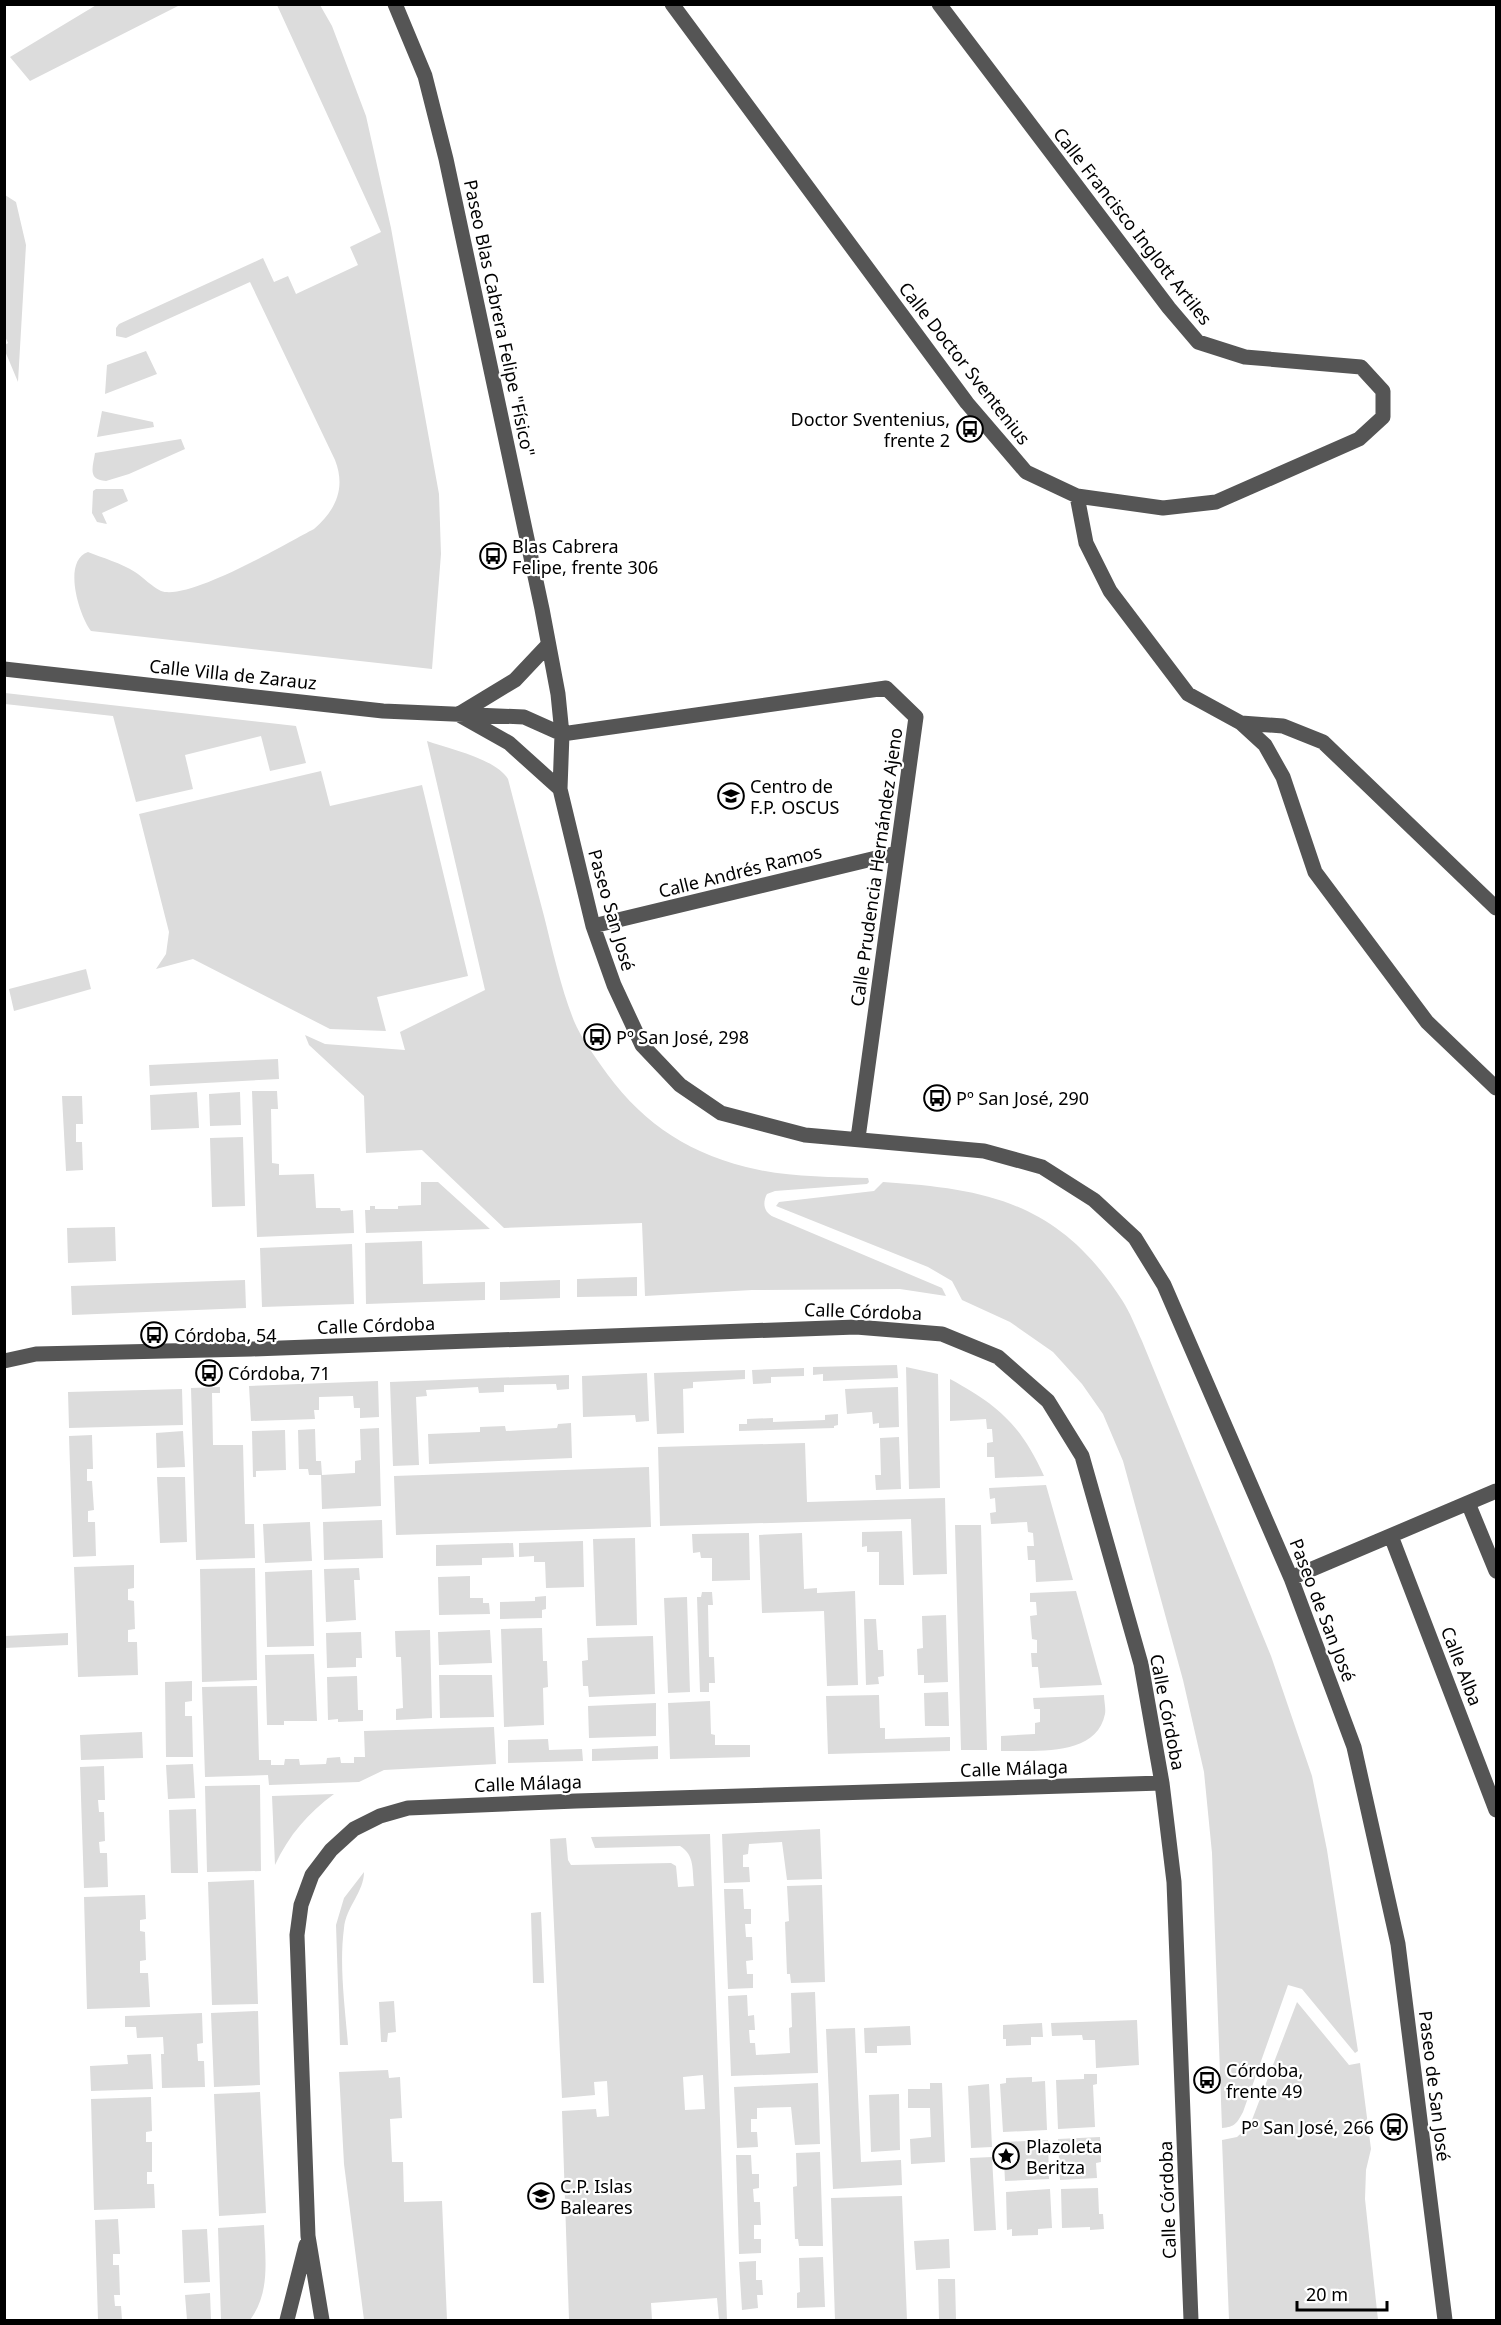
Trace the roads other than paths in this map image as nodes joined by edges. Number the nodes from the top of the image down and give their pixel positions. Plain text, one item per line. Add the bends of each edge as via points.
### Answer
1 (395, 4) edge
2 (672, 4) edge
3 (939, 4) edge
4 (1383, 391) joint
5 (1077, 496) junction
6 (548, 645) junction
7 (4, 669) edge
8 (458, 715) junction
9 (1241, 723) junction
10 (562, 734) junction
11 (560, 789) junction
12 (897, 853) junction
13 (1497, 908) edge
14 (593, 926) junction
15 (1497, 1088) edge
16 (858, 1138) junction
17 (4, 1361) edge
18 (1497, 1491) edge
19 (1467, 1503) junction
20 (1391, 1536) junction
21 (1497, 1571) edge
22 (1291, 1578) junction
23 (1157, 1755) junction
24 (1162, 1783) junction
25 (1133, 1784) junction
26 (1497, 1810) edge
27 (1165, 1812) junction
28 (308, 2236) junction
29 (287, 2320) edge
30 (321, 2320) edge
31 (1191, 2320) edge
32 (1445, 2320) edge

1 - 6 street, Paseo Blas Cabrera Felipe "Físico" via 425,75 446,159
2 - 5 street, Calle Doctor Sventenius via 967,403 1026,472
3 - 4 street, Calle Francisco Inglott Artiles via 1198,342 1245,357 1361,367
4 - 5 street, Calle Doctor Sventenius via 1383,417 1359,439 1216,502 1163,508
5 - 9 street via 1086,543 1110,591 1188,694
6 - 8 street via 515,680
6 - 10 street, Paseo San José
7 - 8 street, Calle Villa de Zarauz via 383,711
8 - 10 street, Calle Villa de Zarauz via 524,717
8 - 11 street, Calle Villa de Zarauz via 509,743
9 - 13 street via 1283,726 1323,742
9 - 15 street via 1264,746 1283,777 1315,872 1426,1022
10 - 11 street, Paseo San José
10 - 12 street, Calle Prudencia Hernández Ajeno via 886,688 916,717
11 - 14 street, Paseo San José
12 - 14 street, Calle Andrés Ramos
12 - 16 street, Calle Prudencia Hernández Ajeno
14 - 16 street, Paseo San José via 614,985 642,1044 680,1085 721,1113 761,1125 805,1135
16 - 22 street, Paseo de San José via 984,1151 1042,1167 1094,1200 1135,1238 1164,1285
17 - 23 street, Calle Córdoba via 36,1354 856,1327 942,1334 998,1357 1048,1401 1082,1456 1141,1664
18 - 19 street
19 - 20 street
19 - 21 street
20 - 22 street
20 - 26 street, Calle Alba
22 - 32 street, Paseo de San José via 1354,1747 1398,1944
23 - 24 street, Calle Córdoba
23 - 25 street via 1148,1773
24 - 25 street, Calle Málaga
24 - 27 street, Calle Córdoba
25 - 27 street via 1146,1791
25 - 28 street, Calle Málaga via 408,1808 354,1829 312,1875 297,1935
27 - 31 street, Calle Córdoba via 1174,1882
28 - 29 street, Calle Málaga
28 - 30 street, Calle Málaga

